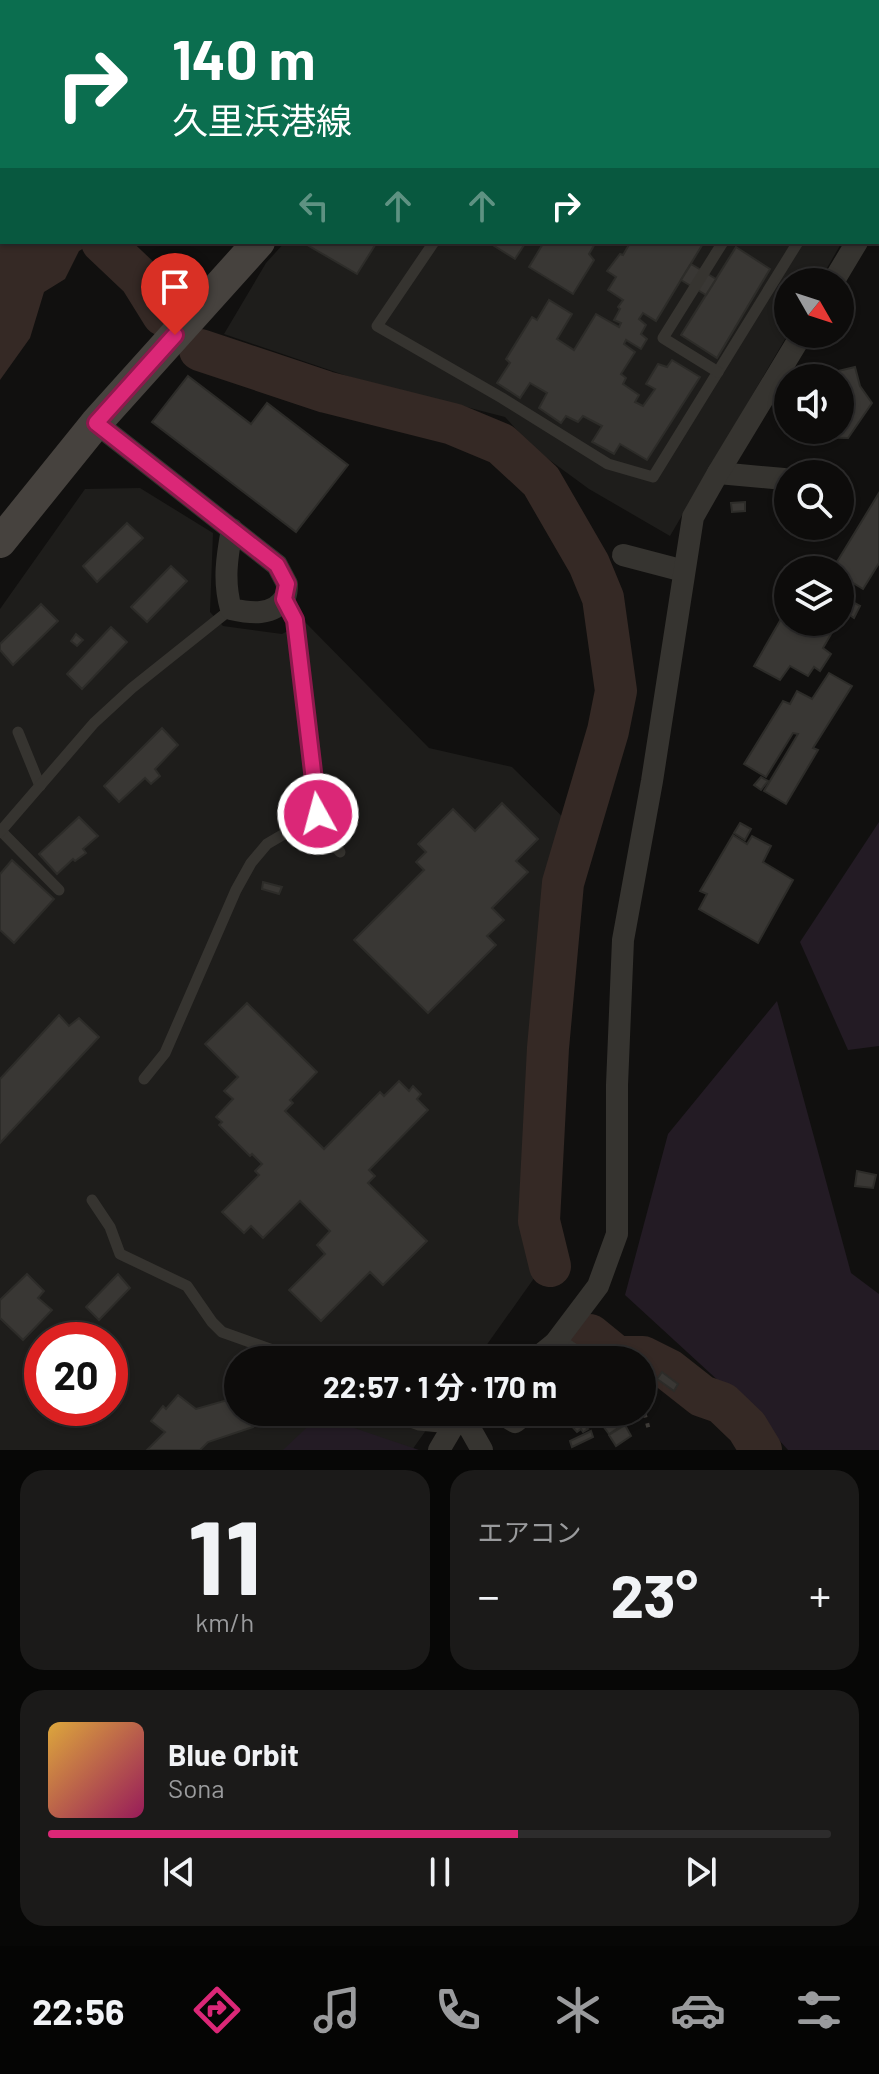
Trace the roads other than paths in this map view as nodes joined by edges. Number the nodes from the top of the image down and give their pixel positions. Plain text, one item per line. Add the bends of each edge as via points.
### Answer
1 (257, 244) edge
2 (433, 244) edge
3 (722, 244) edge
4 (797, 244) edge
5 (856, 244) edge
6 (841, 268) edge
7 (794, 348) edge
8 (718, 372) junction
9 (96, 423) junction
10 (718, 473) junction
11 (774, 478) edge
12 (232, 529) junction
13 (0, 542) edge
14 (623, 555) dead end
15 (684, 571) junction
16 (284, 599) junction
17 (231, 609) junction
18 (18, 732) dead end
19 (40, 786) junction
20 (318, 814) junction
21 (0, 832) edge
22 (340, 852) dead end
23 (59, 890) dead end
24 (144, 1079) dead end
25 (92, 1200) dead end
26 (262, 1346) edge
27 (556, 1346) edge
28 (457, 1426) edge
29 (467, 1426) edge
30 (439, 1450) edge
31 (482, 1450) edge

1 - 9 main road
2 - 8 lane via 377,326 608,464 653,477
3 - 8 lane via 663,338
4 - 8 lane
5 - 6 street
7 - 10 street
9 - 12 street
9 - 13 main road
10 - 11 street
10 - 15 street via 693,517
12 - 16 street via 277,565 287,584
12 - 17 street via 226,566
14 - 15 street
15 - 27 street via 623,940 617,1234 598,1286
16 - 17 street via 269,610
16 - 20 lane via 295,620
17 - 19 lane via 122,697
18 - 19 lane
19 - 21 lane
20 - 22 lane
20 - 24 lane via 267,844 251,863 165,1053
21 - 23 lane
25 - 26 lane via 120,1254 187,1286 222,1332
28 - 30 street
29 - 31 street

